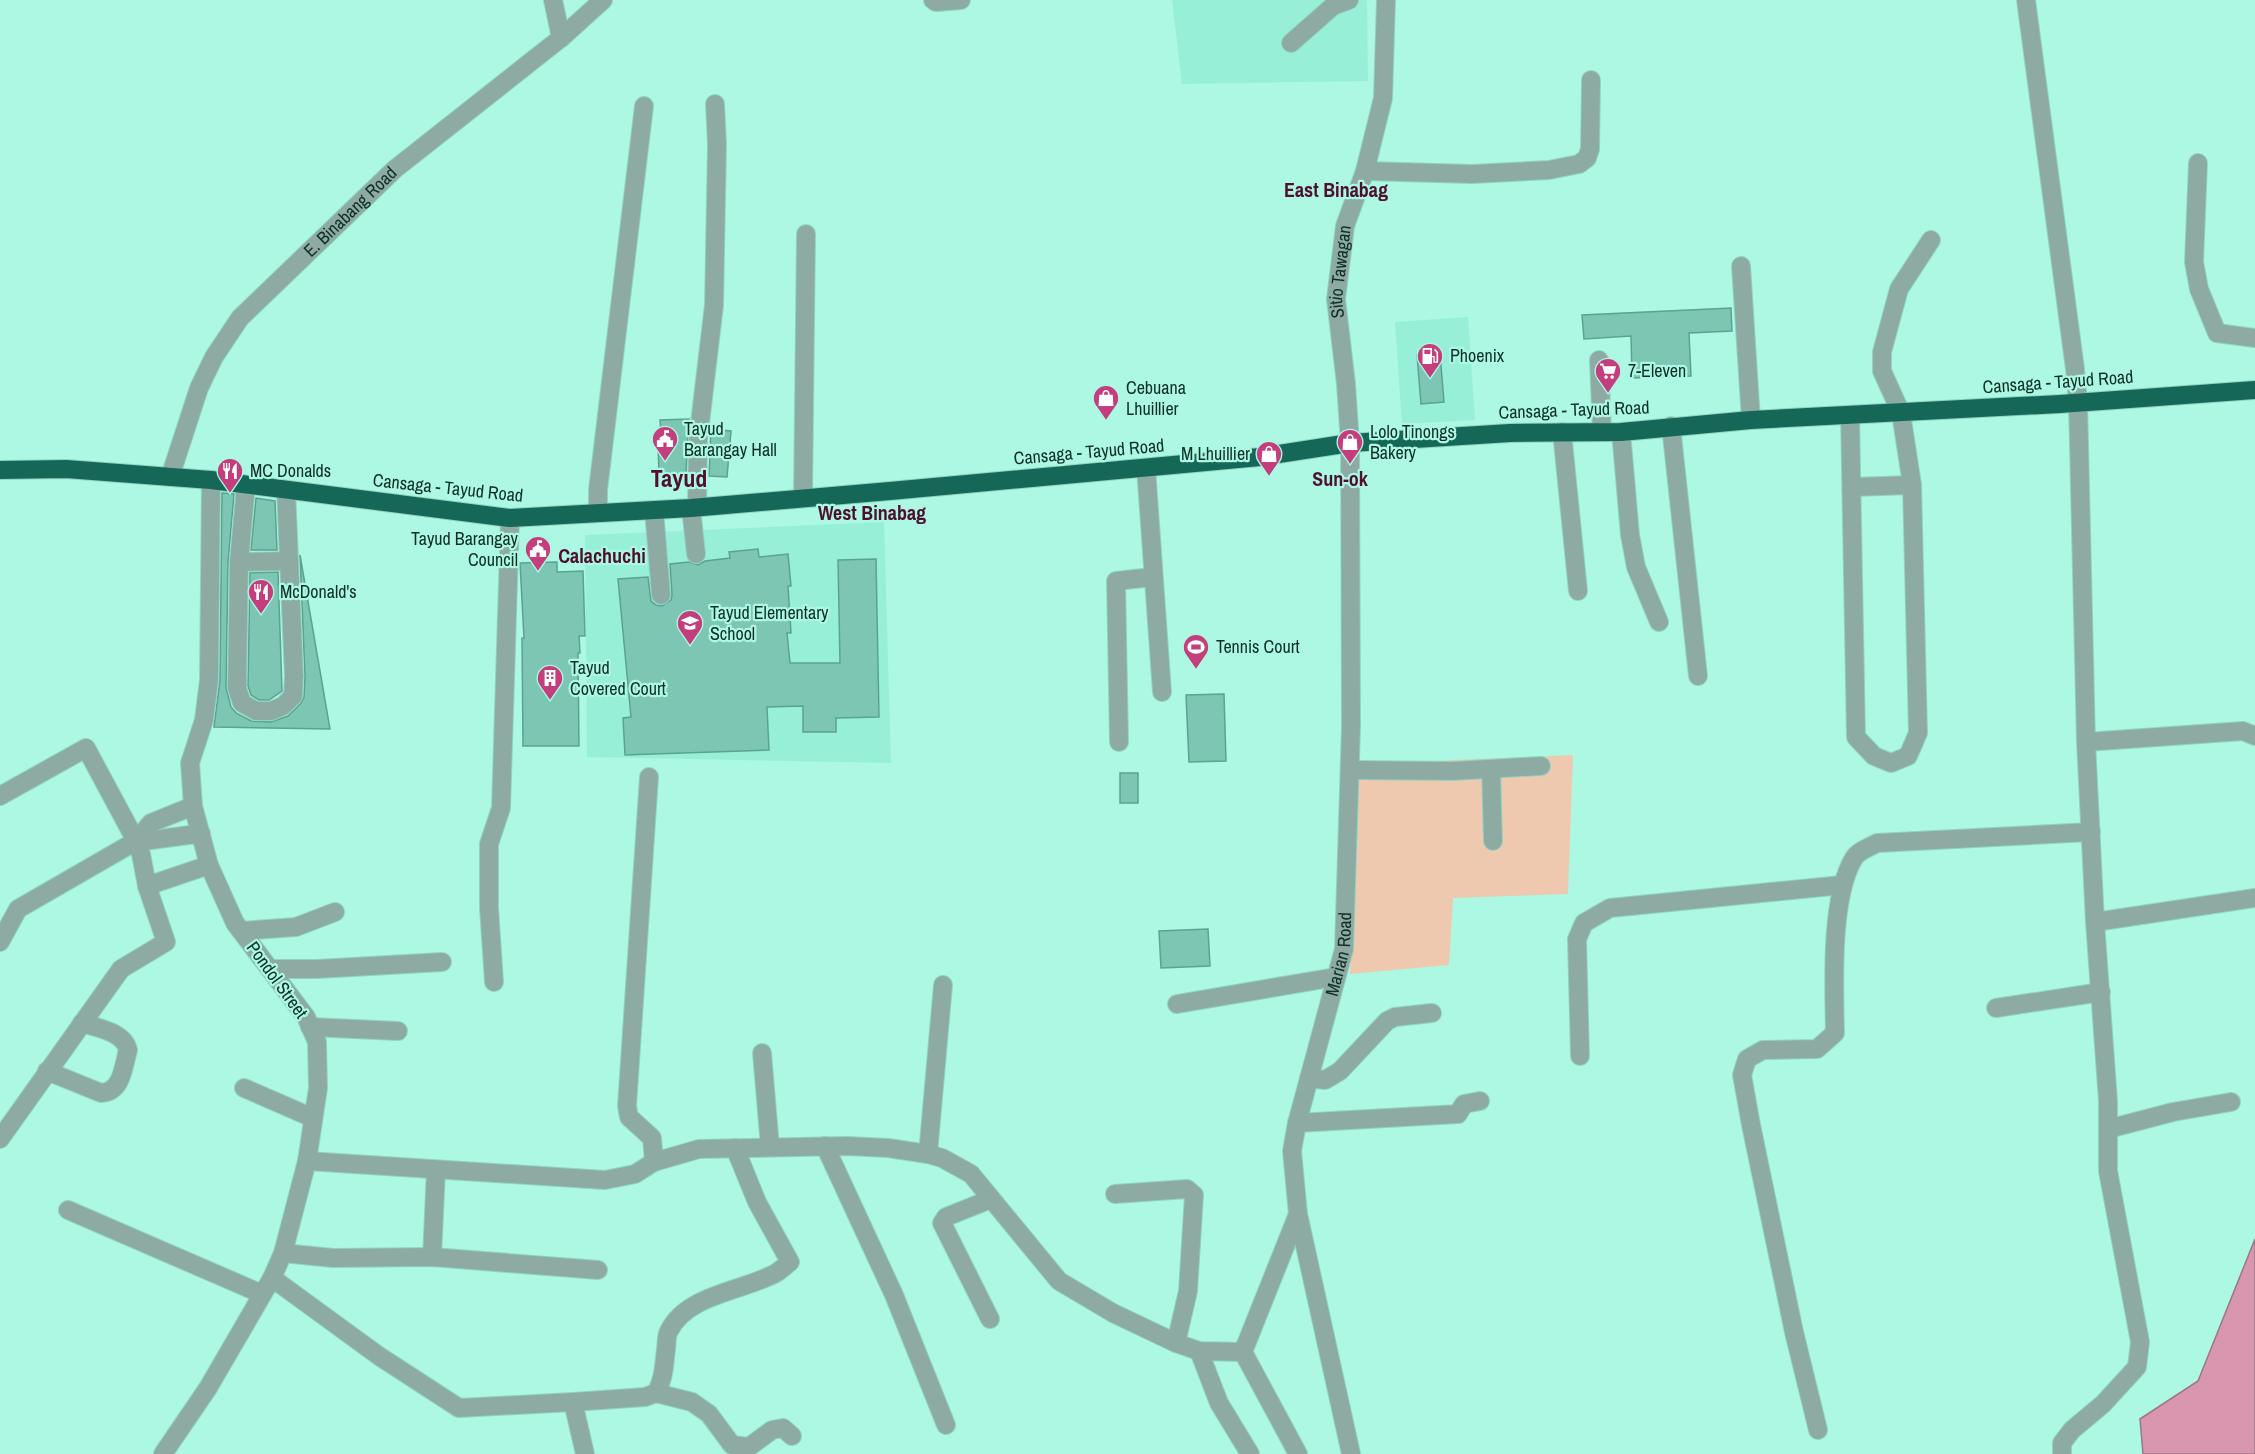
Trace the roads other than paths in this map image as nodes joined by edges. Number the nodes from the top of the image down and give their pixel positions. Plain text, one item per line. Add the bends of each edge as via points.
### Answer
1 (553, 0) edge
2 (603, 0) edge
3 (933, 0) edge
4 (961, 0) edge
5 (1349, 0) edge
6 (1386, 0) edge
7 (2026, 0) edge
8 (561, 38) junction
9 (1291, 43) dead end
10 (1591, 80) dead end
11 (715, 104) dead end
12 (644, 106) dead end
13 (2198, 163) dead end
14 (1365, 171) junction
15 (806, 234) dead end
16 (1931, 240) dead end
17 (1742, 266) dead end
18 (2255, 338) edge
19 (1599, 360) dead end
20 (2255, 390) edge
21 (2078, 402) junction
22 (1901, 413) junction
23 (1850, 415) junction
24 (1751, 420) junction
25 (1671, 426) junction
26 (1563, 432) junction
27 (1602, 432) junction
28 (1621, 432) junction
29 (1350, 443) junction
30 (1146, 468) junction
31 (0, 470) edge
32 (170, 477) junction
33 (211, 480) junction
34 (246, 485) junction
35 (1912, 485) junction
36 (1853, 487) junction
37 (286, 490) junction
38 (803, 498) junction
39 (694, 508) junction
40 (654, 510) junction
41 (598, 513) junction
42 (510, 518) junction
43 (696, 554) dead end
44 (289, 561) junction
45 (239, 562) junction
46 (1153, 577) junction
47 (1578, 591) dead end
48 (661, 595) dead end
49 (1659, 622) dead end
50 (1698, 676) dead end
51 (1162, 692) dead end
52 (2255, 736) edge
53 (1119, 742) dead end
54 (2086, 742) junction
55 (1541, 766) dead end
56 (1491, 769) junction
57 (1350, 770) junction
58 (649, 777) dead end
59 (0, 796) edge
60 (193, 806) junction
61 (2091, 832) junction
62 (201, 834) junction
63 (136, 841) junction
64 (1494, 841) dead end
65 (209, 866) junction
66 (1842, 885) junction
67 (147, 886) junction
68 (2255, 898) edge
69 (335, 912) dead end
70 (2095, 922) junction
71 (241, 932) junction
72 (0, 942) edge
73 (442, 962) dead end
74 (270, 969) junction
75 (1336, 977) junction
76 (494, 982) dead end
77 (943, 984) dead end
78 (2101, 992) junction
79 (1177, 1004) dead end
80 (1996, 1008) dead end
81 (1432, 1013) dead end
82 (82, 1023) junction
83 (310, 1027) junction
84 (398, 1031) dead end
85 (762, 1053) dead end
86 (1580, 1056) dead end
87 (47, 1071) junction
88 (1309, 1078) junction
89 (244, 1088) dead end
90 (1480, 1101) dead end
91 (2231, 1102) dead end
92 (313, 1118) junction
93 (1297, 1123) junction
94 (2108, 1129) junction
95 (0, 1139) edge
96 (825, 1146) junction
97 (770, 1147) junction
98 (735, 1148) junction
99 (928, 1154) junction
100 (307, 1161) junction
101 (654, 1162) junction
102 (436, 1170) junction
103 (1115, 1194) dead end
104 (991, 1198) junction
105 (68, 1210) dead end
106 (1298, 1214) junction
107 (283, 1252) junction
108 (432, 1257) junction
109 (598, 1270) dead end
110 (272, 1278) junction
111 (262, 1294) junction
112 (990, 1319) dead end
113 (1176, 1343) junction
114 (1199, 1351) junction
115 (1243, 1352) junction
116 (656, 1394) junction
117 (573, 1402) junction
118 (946, 1425) dead end
119 (1818, 1430) dead end
120 (792, 1436) dead end
121 (750, 1450) edge
122 (163, 1454) edge
123 (585, 1454) edge
124 (1251, 1454) edge
125 (1298, 1454) edge
126 (1351, 1454) edge
127 (2062, 1454) edge

1 - 8 street
2 - 8 street, E. Binabang Road
3 - 4 street
5 - 9 street via 1333,6
6 - 14 street, Sitio Tawagan via 1383,98
7 - 21 street
8 - 32 street, E. Binabang Road via 395,169 240,318 199,388
10 - 14 street via 1590,149 1579,164 1549,170 1472,174
11 - 39 street via 714,305
12 - 41 street
13 - 18 street via 2194,262 2199,289 2217,333
14 - 29 street, Sitio Tawagan via 1345,226 1336,299
15 - 38 street
16 - 22 street via 1899,289 1882,352 1882,371
17 - 24 street
19 - 27 street
20 - 21 highway, Cansaga - Tayud Road
21 - 22 highway, Cansaga - Tayud Road
21 - 54 street
22 - 23 highway, Cansaga - Tayud Road
22 - 35 street
23 - 24 highway, Cansaga - Tayud Road
23 - 36 street
24 - 25 highway, Cansaga - Tayud Road
25 - 28 highway, Cansaga - Tayud Road
25 - 50 street
26 - 27 highway, Cansaga - Tayud Road
26 - 29 highway, Cansaga - Tayud Road
26 - 47 street
27 - 28 highway, Cansaga - Tayud Road
28 - 49 street via 1636,567
29 - 30 highway, Cansaga - Tayud Road
29 - 57 street, Marian Road
30 - 38 highway, Cansaga - Tayud Road
30 - 46 street
31 - 32 highway, Cansaga - Tayud Road via 66,469
32 - 33 highway, Cansaga - Tayud Road
33 - 34 highway, Cansaga - Tayud Road
33 - 60 street, Pondol Street via 209,680 206,716 190,763
34 - 37 highway, Cansaga - Tayud Road
34 - 45 street
35 - 36 street
35 - 36 street via 1918,733 1908,756 1891,763 1874,756 1856,737
37 - 42 highway, Cansaga - Tayud Road
37 - 44 street
38 - 39 highway, Cansaga - Tayud Road
39 - 40 highway, Cansaga - Tayud Road
39 - 43 street
40 - 41 highway, Cansaga - Tayud Road
40 - 48 street
41 - 42 highway, Cansaga - Tayud Road
42 - 76 street via 501,808 489,844
44 - 45 street
44 - 45 street via 293,696 272,711 256,711 242,703 237,688
46 - 51 street
46 - 53 street via 1116,581
52 - 54 street via 2244,731
54 - 61 street
55 - 56 street
56 - 57 street
56 - 64 street
57 - 75 street, Marian Road via 1344,949
58 - 101 street via 627,1106 629,1117 652,1138
59 - 63 street via 86,748
60 - 62 street, Pondol Street
60 - 63 street via 151,823
61 - 66 street via 1877,843 1855,855
61 - 70 street
62 - 63 street
62 - 65 street, Pondol Street
63 - 67 street
63 - 72 street via 18,909
65 - 67 street
65 - 71 street, Pondol Street
66 - 86 street via 1610,908 1584,923 1577,939
66 - 119 street via 1838,903 1835,1033 1817,1049 1763,1050 1747,1059 1742,1076
67 - 82 street via 166,942 122,969
68 - 70 street
69 - 71 street via 296,927
70 - 78 street
71 - 74 street, Pondol Street
73 - 74 street
74 - 83 street, Pondol Street
75 - 79 street
75 - 88 street, Marian Road
77 - 99 street
78 - 80 street
78 - 94 street
81 - 88 street via 1387,1021 1340,1071 1325,1080
82 - 87 street
82 - 87 street via 110,1032 127,1045 117,1087 101,1093
83 - 84 street
83 - 92 street, Pondol Street via 317,1042 318,1089
85 - 97 street
87 - 95 street
88 - 93 street, Marian Road
89 - 92 street
90 - 93 street via 1464,1104 1458,1114
91 - 94 street
92 - 100 street, Pondol Street
93 - 106 street, Marian Road via 1292,1151
94 - 127 street via 2108,1171 2140,1342 2137,1367 2072,1430 2062,1443
96 - 97 street
96 - 99 street
96 - 118 street via 894,1295
97 - 98 street
98 - 101 street via 699,1149
98 - 116 street via 757,1202 790,1262 778,1273 724,1292 693,1306 678,1318 668,1332 662,1382
99 - 104 street via 971,1174
100 - 102 street
100 - 107 street, Pondol Street
101 - 102 street via 635,1174 605,1180
102 - 108 street
103 - 113 street via 1187,1189 1194,1195 1188,1291
104 - 112 street via 946,1217 942,1223
104 - 113 street via 1059,1281
105 - 111 street
106 - 115 street
106 - 126 street, Marian Road
107 - 108 street via 333,1258
107 - 110 street, Pondol Street
108 - 109 street
110 - 111 street, Pondol Street
110 - 117 street via 459,1408
111 - 122 street, Pondol Street via 208,1388
113 - 114 street
114 - 115 street
114 - 124 street via 1220,1403
115 - 125 street
116 - 117 street
116 - 121 street via 692,1402 709,1414 732,1445
117 - 123 street
120 - 121 street via 783,1428 772,1430

